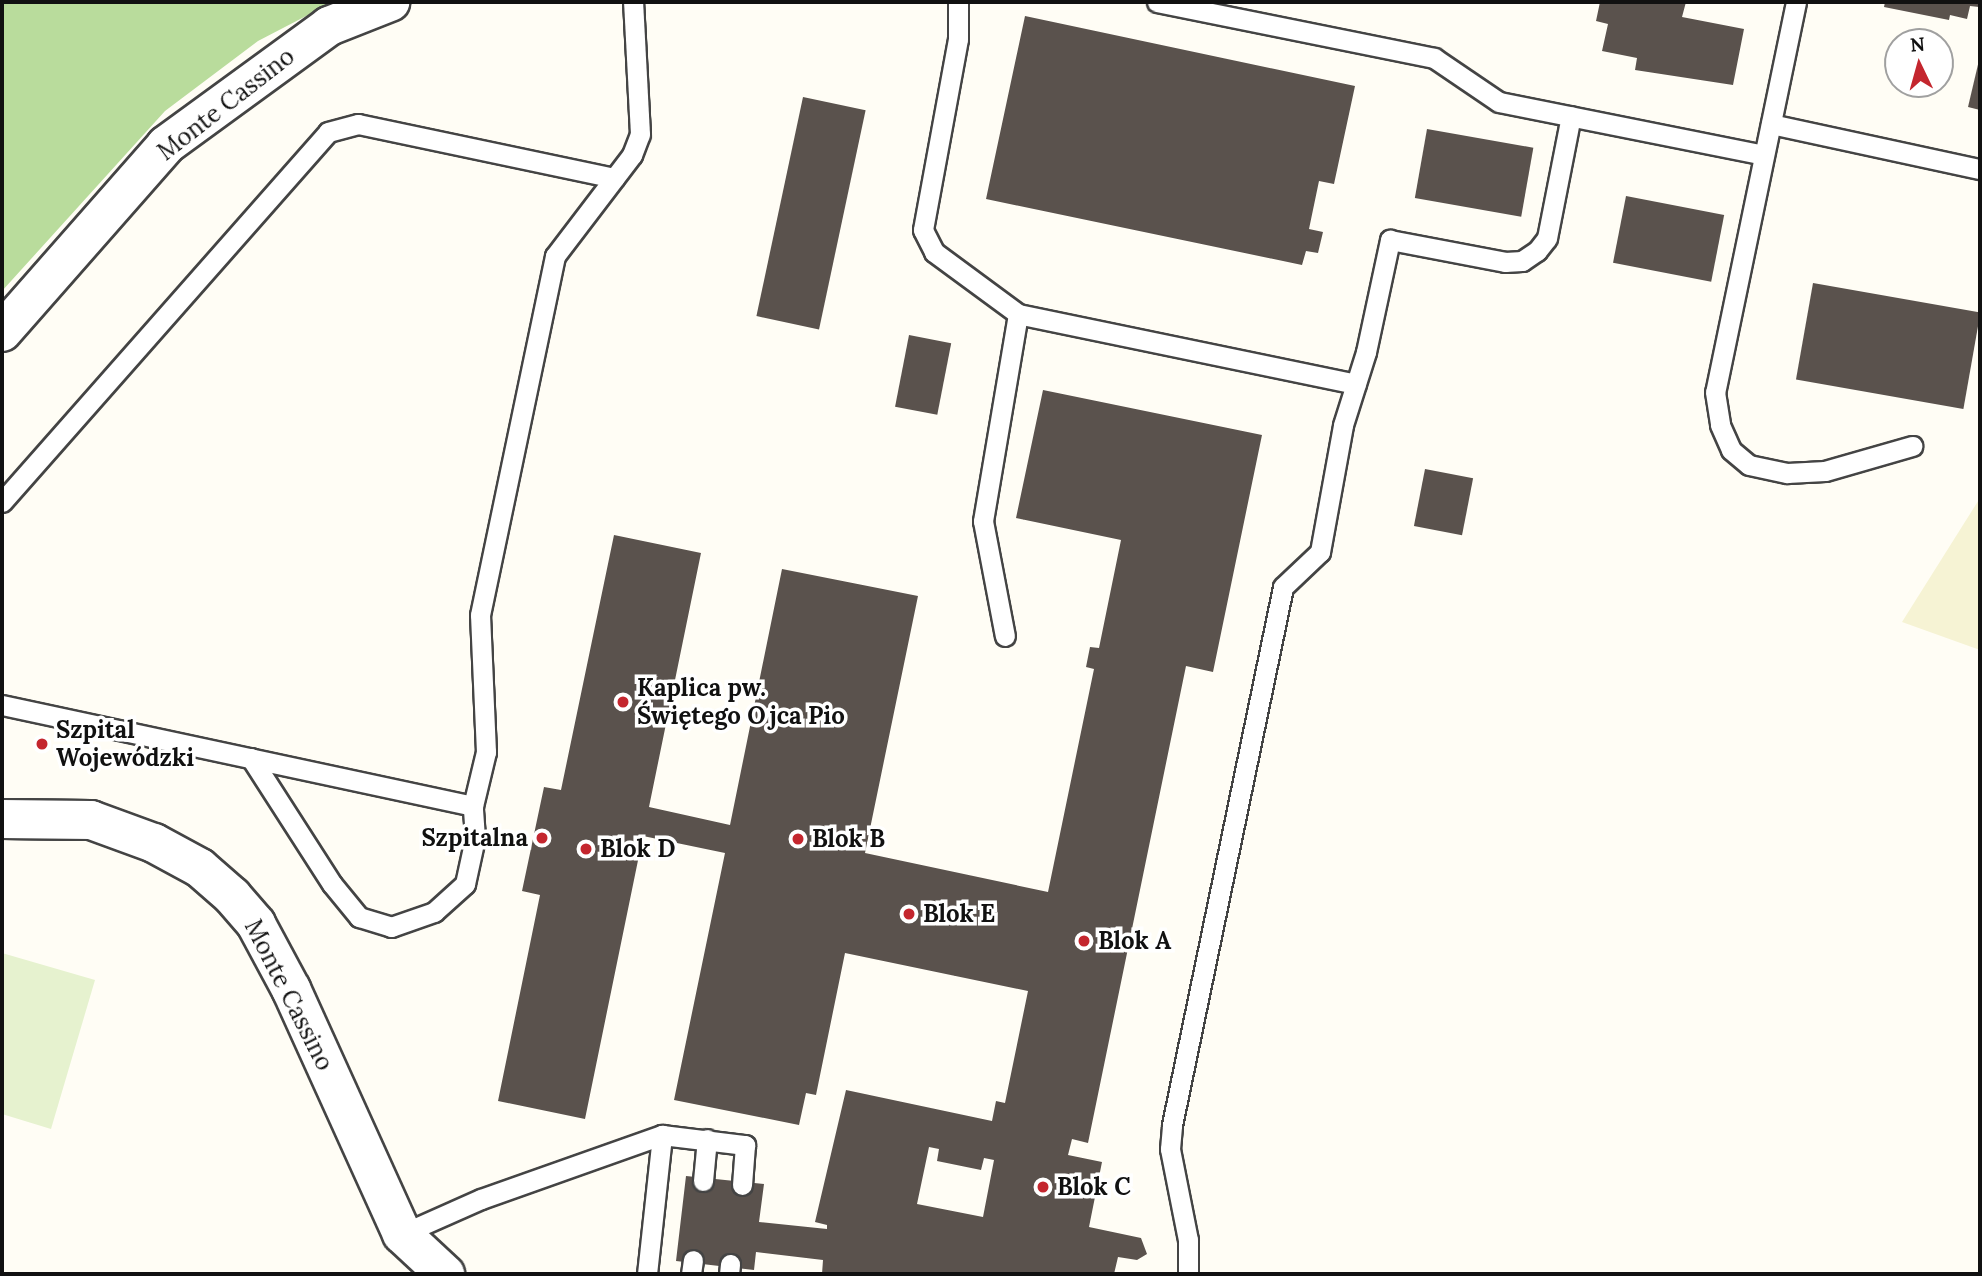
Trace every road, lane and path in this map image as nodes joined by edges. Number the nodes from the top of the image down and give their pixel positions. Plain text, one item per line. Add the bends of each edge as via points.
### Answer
1 (390, 2) edge
2 (633, 2) edge
3 (958, 2) edge
4 (1157, 2) edge
5 (1796, 2) edge
6 (1571, 116) junction
7 (1771, 124) junction
8 (1764, 155) junction
9 (1980, 169) edge
10 (614, 178) junction
11 (1018, 314) junction
12 (2, 332) edge
13 (1356, 384) junction
14 (1912, 446) dead end
15 (2, 502) edge
16 (1004, 636) dead end
17 (2, 705) edge
18 (251, 758) junction
19 (473, 806) junction
20 (2, 818) edge
21 (662, 1135) junction
22 (707, 1139) junction
23 (703, 1181) dead end
24 (742, 1185) dead end
25 (402, 1234) junction
26 (445, 1274) edge
27 (647, 1274) edge
28 (1188, 1274) edge

1 - 12 street, Monte Cassino via 330,26 166,145
2 - 10 lane via 640,134 632,155
3 - 11 lane via 958,39 923,230 934,252
4 - 6 lane via 1434,58 1499,102
5 - 7 lane
6 - 8 lane
6 - 13 lane via 1547,238 1537,251 1522,261 1505,262 1390,240
7 - 8 lane
7 - 9 lane
8 - 14 lane via 1715,392 1720,425 1731,450 1749,465 1787,473 1825,471
10 - 15 lane via 358,124 328,132
10 - 19 lane via 555,256 480,615 486,752
11 - 13 lane
11 - 16 lane via 983,521
13 - 28 lane via 1343,425 1320,552 1283,587 1172,1125 1170,1149 1188,1240
17 - 18 lane
18 - 19 lane
18 - 19 lane via 332,884 359,917 391,927 434,912 465,884 475,838
20 - 25 street, Monte Cassino via 91,820 154,843 200,868 232,896 256,924 290,989
21 - 22 lane
21 - 25 lane via 481,1199
21 - 27 lane
22 - 23 lane
22 - 24 lane via 745,1145
25 - 26 street, Monte Cassino

